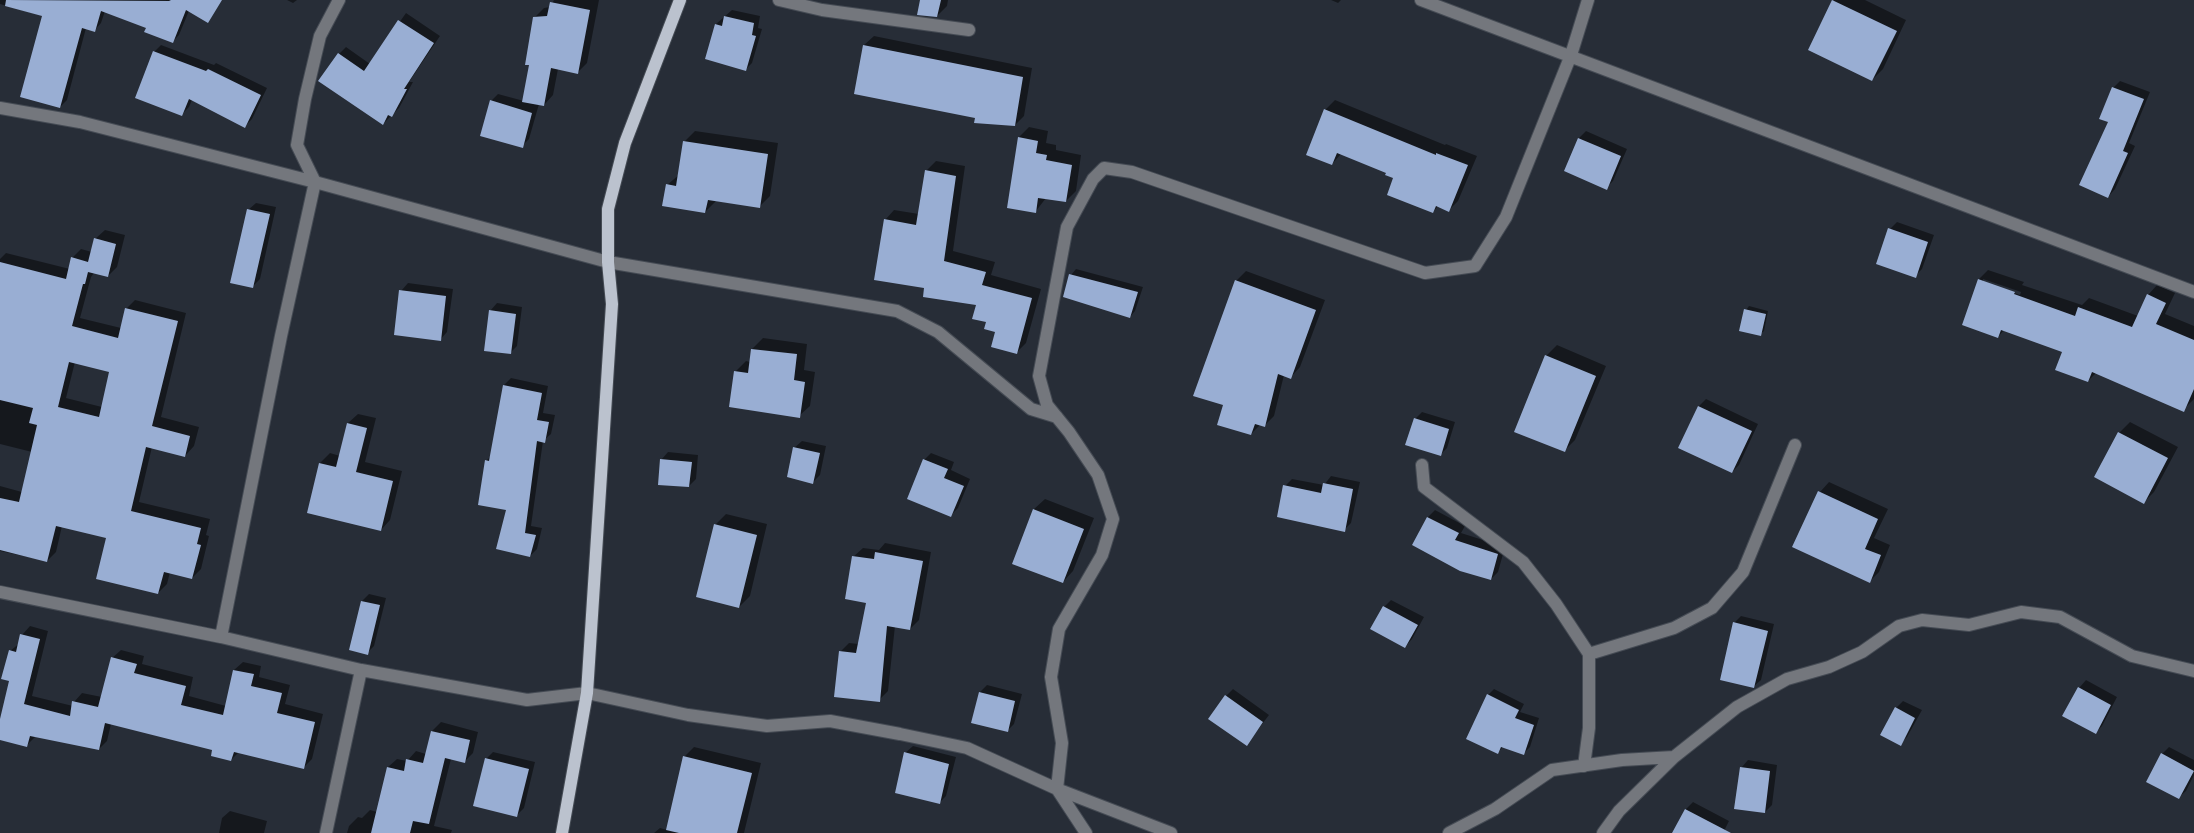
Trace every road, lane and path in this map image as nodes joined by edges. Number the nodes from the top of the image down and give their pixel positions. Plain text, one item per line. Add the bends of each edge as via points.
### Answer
1 (339, 0) edge
2 (680, 0) edge
3 (779, 0) edge
4 (1421, 0) edge
5 (1588, 0) edge
6 (969, 30) dead end
7 (1571, 56) junction
8 (0, 108) edge
9 (315, 182) junction
10 (608, 262) junction
11 (2194, 292) edge
12 (1057, 417) junction
13 (1795, 445) dead end
14 (1422, 465) dead end
15 (0, 592) edge
16 (221, 637) junction
17 (1589, 654) junction
18 (361, 670) junction
19 (2194, 671) edge
20 (587, 693) junction
21 (1674, 757) junction
22 (1584, 766) junction
23 (1058, 789) junction
24 (326, 833) edge
25 (562, 833) edge
26 (1086, 833) edge
27 (1171, 833) edge
28 (1449, 833) edge
29 (1603, 833) edge

1 - 9 street via 320,36 297,145
2 - 10 main road via 625,143 608,209
3 - 6 street via 822,10
4 - 7 street
5 - 7 street
7 - 11 street
7 - 12 street via 1506,217 1476,266 1425,273 1132,172 1104,168 1092,179 1067,227 1051,303 1039,376 1047,405
8 - 9 street via 80,122
9 - 10 street
9 - 16 street
10 - 12 street via 897,310 938,332 1031,409
10 - 20 main road via 612,304
12 - 23 street via 1098,475 1113,519 1102,555 1059,630 1051,677 1062,743
13 - 17 street via 1743,572 1712,608 1674,628
14 - 17 street via 1424,487 1522,562 1556,604
15 - 16 street
16 - 18 street
17 - 22 street via 1589,728
18 - 20 street via 527,700
18 - 24 street
19 - 21 street via 2132,656 2060,617 2021,612 1969,625 1922,620 1899,626 1862,652 1837,663 1787,679 1737,707
20 - 23 street via 688,715 767,726 830,722 900,734 966,748
20 - 25 main road
21 - 22 street
21 - 29 street via 1619,811
22 - 28 street via 1552,770 1494,809
23 - 26 street
23 - 27 street

